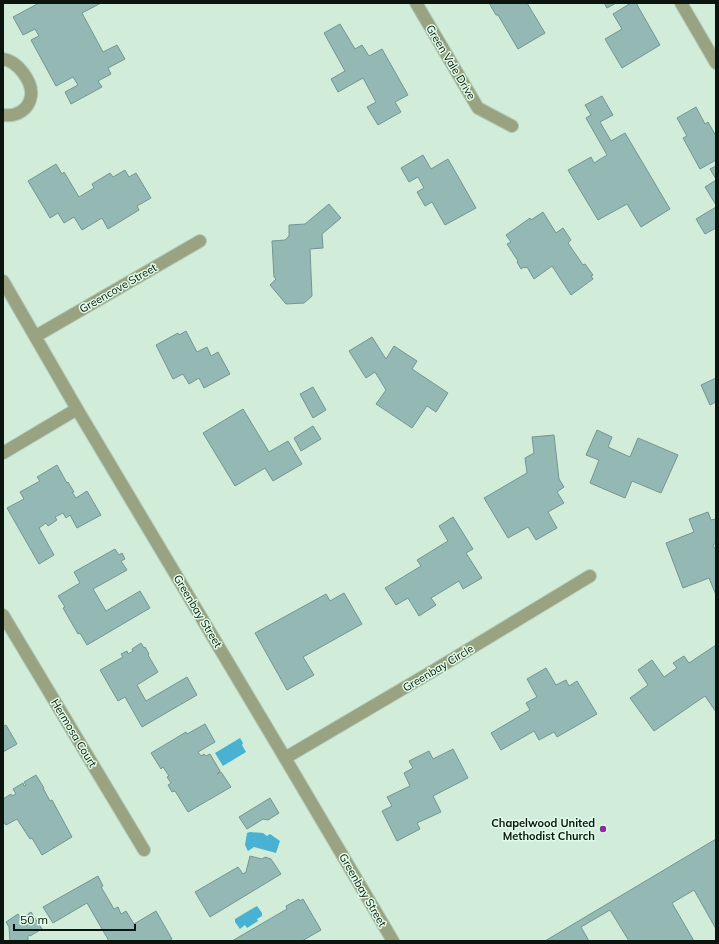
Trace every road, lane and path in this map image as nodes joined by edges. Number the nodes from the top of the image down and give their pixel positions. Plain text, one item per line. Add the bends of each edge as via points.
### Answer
1 (416, 3) edge
2 (680, 3) edge
3 (3, 58) edge
4 (716, 63) edge
5 (3, 115) edge
6 (512, 126) dead end
7 (200, 241) dead end
8 (3, 281) edge
9 (36, 336) junction
10 (77, 409) junction
11 (3, 453) edge
12 (590, 576) dead end
13 (3, 615) edge
14 (285, 758) junction
15 (144, 850) dead end
16 (393, 941) edge

1 - 6 street, Green Vale Drive via 478,108
2 - 4 street
3 - 5 street via 10,60 21,70 28,82 31,95 29,103 19,113
7 - 9 street, Greencove Street
8 - 9 street, Greenbay Street
9 - 10 street, Greenbay Street
10 - 11 street
10 - 14 street, Greenbay Street
12 - 14 street, Greenbay Circle
13 - 15 street, Hermosa Court
14 - 16 street, Greenbay Street

